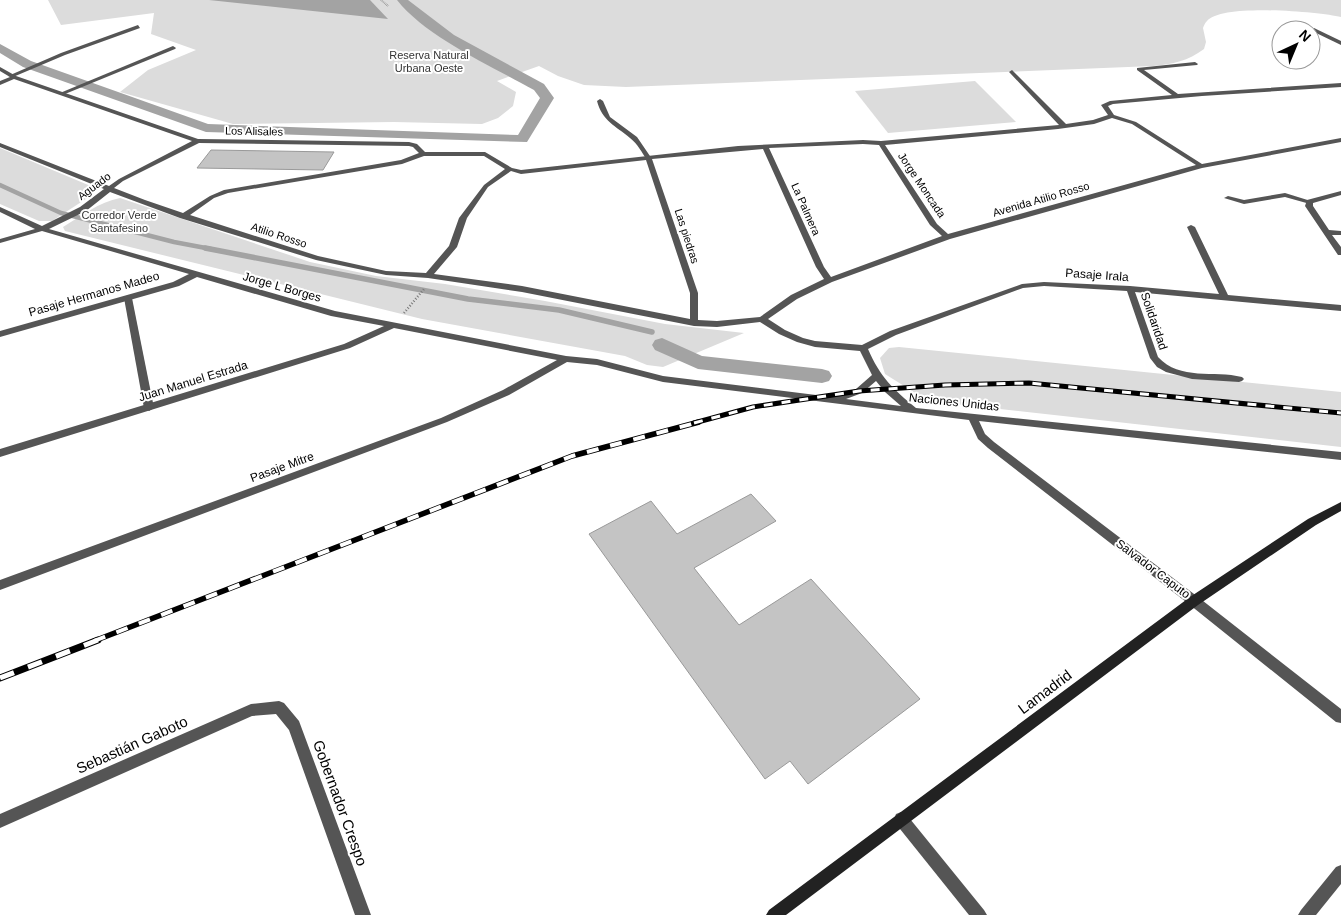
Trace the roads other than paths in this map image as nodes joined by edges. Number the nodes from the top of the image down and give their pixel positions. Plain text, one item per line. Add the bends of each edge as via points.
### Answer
1 (138, 27) dead end
2 (1321, 34) edge
3 (1341, 44) edge
4 (172, 48) dead end
5 (1195, 64) dead end
6 (0, 69) edge
7 (1012, 72) dead end
8 (13, 77) junction
9 (0, 83) edge
10 (1341, 85) edge
11 (63, 93) junction
12 (1177, 96) junction
13 (600, 101) dead end
14 (1112, 116) junction
15 (1064, 126) junction
16 (1341, 140) edge
17 (198, 141) junction
18 (881, 144) junction
19 (0, 145) edge
20 (765, 147) junction
21 (423, 154) junction
22 (649, 159) junction
23 (1201, 166) junction
24 (510, 170) junction
25 (109, 188) junction
26 (1341, 193) edge
27 (1228, 198) dead end
28 (1310, 202) junction
29 (0, 210) edge
30 (183, 216) junction
31 (1191, 227) dead end
32 (42, 229) junction
33 (1326, 232) junction
34 (1341, 233) edge
35 (947, 237) junction
36 (0, 241) edge
37 (1341, 253) edge
38 (194, 274) junction
39 (428, 276) junction
40 (830, 280) junction
41 (1130, 290) junction
42 (128, 298) junction
43 (1225, 298) junction
44 (1341, 308) edge
45 (762, 319) junction
46 (694, 322) junction
47 (392, 326) junction
48 (0, 334) edge
49 (863, 348) junction
50 (566, 358) junction
51 (876, 376) junction
52 (1239, 380) dead end
53 (835, 399) junction
54 (149, 408) junction
55 (914, 411) junction
56 (972, 416) junction
57 (0, 453) edge
58 (1341, 456) edge
59 (1341, 506) edge
60 (0, 585) edge
61 (1194, 601) junction
62 (279, 706) joint
63 (1341, 717) edge
64 (902, 819) junction
65 (0, 821) edge
66 (1341, 872) edge
67 (363, 915) edge
68 (774, 915) edge
69 (979, 915) edge
70 (1306, 915) edge

1 - 8 street
2 - 3 street
4 - 11 street
5 - 12 street via 1139,68
6 - 8 street, Los Alisales
7 - 15 street
8 - 9 street
8 - 11 street, Los Alisales
10 - 12 street
11 - 17 street, Los Alisales
12 - 14 street via 1104,105
13 - 22 street, Las piedras via 601,110 610,123 632,136
14 - 15 street
14 - 23 street via 1134,123
15 - 18 street
16 - 23 street, Avenida Atilio Rosso
17 - 21 street, Los Alisales via 396,143 416,145
17 - 25 street, Aguado
18 - 20 street
18 - 35 street, Jorge Moncada via 934,224
19 - 25 street, Atilio Rosso
20 - 22 street
20 - 40 street, La Palmera via 820,268
21 - 24 street, Los Alisales via 485,154
21 - 30 street via 402,162 226,192
22 - 24 street via 521,172
22 - 46 street, Las piedras via 694,293
23 - 35 street, Avenida Atilio Rosso
24 - 39 street via 486,186 463,218 453,247
25 - 30 street, Atilio Rosso
25 - 32 street, Aguado via 76,213
26 - 28 street
27 - 28 street via 1244,202 1285,195
28 - 33 street via 1309,206
29 - 32 street, Jorge L Borges
30 - 39 street, Atilio Rosso via 337,264 386,273
31 - 43 street
32 - 36 street, Aguado
32 - 38 street, Jorge L Borges
33 - 34 street
33 - 37 street
35 - 40 street, Avenida Atilio Rosso
38 - 42 street, Pasaje Hermanos Madeo via 176,284
38 - 47 street, Jorge L Borges via 334,314
39 - 46 street, Atilio Rosso via 522,289
40 - 45 street, Avenida Atilio Rosso via 794,297
41 - 43 street, Pasaje Irala
41 - 49 street, Pasaje Irala via 1044,284 1022,286 893,333
41 - 52 street, Solidaridad via 1158,365 1176,374
42 - 48 street, Pasaje Hermanos Madeo
42 - 54 street
43 - 44 street, Pasaje Irala
45 - 46 street, Atilio Rosso via 717,324
45 - 49 street via 782,332 808,342
47 - 50 street, Jorge L Borges
47 - 54 street, Juan Manuel Estrada via 347,346
49 - 51 street
50 - 53 street, Naciones Unidas via 597,362 663,379
50 - 60 street, Pasaje Mitre via 489,402
51 - 53 street via 859,391
51 - 55 street via 886,389
53 - 55 street, Naciones Unidas
54 - 57 street, Juan Manuel Estrada
55 - 56 street, Naciones Unidas
56 - 58 street, Naciones Unidas
56 - 61 street, Salvador Caputo via 981,436 991,445
59 - 61 street, Lamadrid
61 - 63 street, Salvador Caputo
61 - 64 street, Lamadrid
62 - 65 street, Sebastián Gaboto via 251,710
62 - 67 street, Gobernador Crespo via 294,726
64 - 68 street, Lamadrid
64 - 69 street
66 - 70 street

